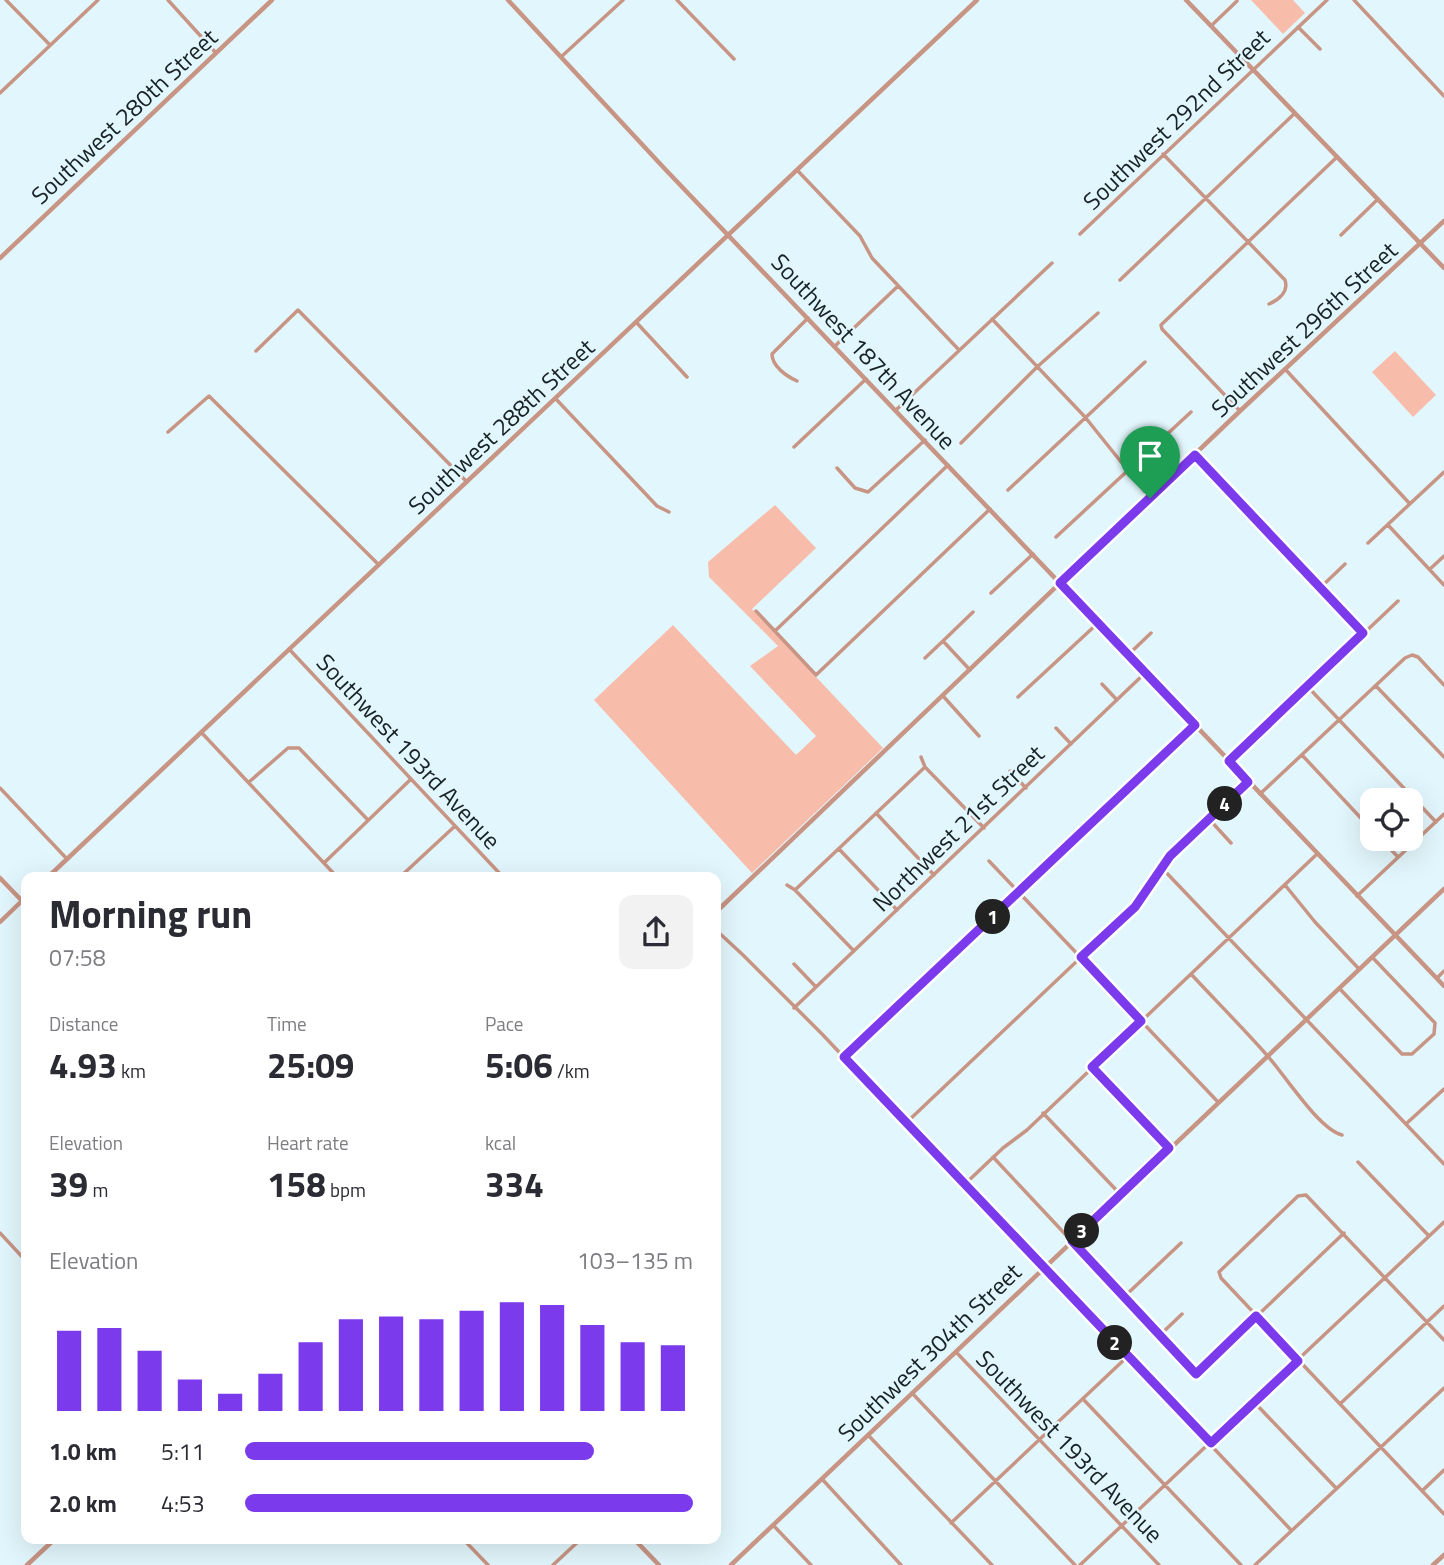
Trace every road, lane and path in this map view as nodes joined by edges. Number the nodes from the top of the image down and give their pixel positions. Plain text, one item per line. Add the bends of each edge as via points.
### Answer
1 (6, 0) edge
2 (98, 0) edge
3 (168, 0) edge
4 (272, 0) edge
5 (508, 0) edge
6 (623, 0) edge
7 (677, 0) edge
8 (977, 0) edge
9 (1186, 0) edge
10 (1327, 0) edge
11 (1354, 0) edge
12 (1237, 1) edge
13 (1211, 26) junction
14 (1298, 27) junction
15 (50, 45) junction
16 (1320, 49) dead end
17 (216, 53) junction
18 (561, 57) junction
19 (734, 59) dead end
20 (1253, 69) junction
21 (0, 93) edge
22 (1444, 96) edge
23 (1295, 113) junction
24 (1163, 154) junction
25 (1337, 157) junction
26 (797, 170) junction
27 (1205, 198) junction
28 (1378, 199) junction
29 (1444, 221) edge
30 (729, 234) junction
31 (1080, 234) dead end
32 (1341, 235) dead end
33 (1247, 241) junction
34 (1421, 243) junction
35 (0, 258) edge
36 (1052, 263) dead end
37 (1444, 268) edge
38 (1120, 280) dead end
39 (898, 286) junction
40 (1269, 304) dead end
41 (1098, 313) dead end
42 (808, 318) junction
43 (992, 319) junction
44 (636, 322) junction
45 (835, 346) junction
46 (960, 350) junction
47 (256, 351) dead end
48 (1145, 362) dead end
49 (1037, 367) junction
50 (1286, 369) junction
51 (687, 377) dead end
52 (866, 379) junction
53 (797, 381) dead end
54 (555, 398) junction
55 (896, 410) junction
56 (1240, 411) junction
57 (1191, 412) dead end
58 (1085, 417) junction
59 (168, 432) dead end
60 (925, 440) junction
61 (961, 443) dead end
62 (794, 447) dead end
63 (1195, 455) junction
64 (948, 466) junction
65 (837, 468) dead end
66 (1128, 472) junction
67 (1444, 472) edge
68 (467, 482) junction
69 (1008, 490) dead end
70 (1150, 498) junction
71 (1410, 504) junction
72 (990, 509) junction
73 (669, 512) dead end
74 (1388, 525) junction
75 (1056, 537) dead end
76 (1368, 543) dead end
77 (1033, 554) junction
78 (1444, 556) edge
79 (1345, 564) dead end
80 (379, 565) junction
81 (1430, 570) junction
82 (1060, 583) junction
83 (1444, 585) edge
84 (1320, 588) junction
85 (991, 593) dead end
86 (1398, 601) dead end
87 (756, 611) dead end
88 (973, 612) dead end
89 (1098, 623) junction
90 (775, 631) junction
91 (1151, 633) dead end
92 (1363, 633) junction
93 (943, 641) junction
94 (289, 649) junction
95 (1128, 655) junction
96 (925, 658) dead end
97 (970, 670) junction
98 (1145, 673) junction
99 (1102, 684) dead end
100 (1444, 685) edge
101 (1307, 686) junction
102 (1376, 686) junction
103 (943, 696) junction
104 (1018, 697) dead end
105 (1117, 700) junction
106 (1339, 720) junction
107 (1195, 725) junction
108 (1056, 728) dead end
109 (201, 732) junction
110 (979, 736) dead end
111 (1071, 744) junction
112 (1302, 755) junction
113 (921, 757) dead end
114 (1444, 757) edge
115 (1229, 761) junction
116 (925, 767) junction
117 (1010, 771) dead end
118 (411, 779) junction
119 (249, 782) junction
120 (1248, 782) junction
121 (0, 788) edge
122 (1026, 788) junction
123 (1259, 794) junction
124 (876, 813) junction
125 (1444, 814) edge
126 (1360, 817) edge
127 (1209, 819) junction
128 (368, 820) junction
129 (1436, 822) junction
130 (455, 826) junction
131 (984, 828) junction
132 (1231, 843) dead end
133 (839, 849) junction
134 (1392, 851) edge
135 (1317, 854) junction
136 (1398, 857) junction
137 (67, 859) junction
138 (989, 861) dead end
139 (324, 863) junction
140 (1161, 867) junction
141 (53, 872) edge
142 (332, 872) edge
143 (405, 872) edge
144 (498, 872) edge
145 (934, 875) junction
146 (0, 878) edge
147 (786, 885) dead end
148 (1285, 886) junction
149 (795, 890) junction
150 (1444, 890) edge
151 (1019, 893) junction
152 (1357, 896) junction
153 (21, 897) edge
154 (21, 904) edge
155 (721, 907) edge
156 (897, 910) junction
157 (0, 922) edge
158 (721, 934) edge
159 (1395, 934) junction
160 (1229, 939) junction
161 (854, 951) junction
162 (1081, 957) junction
163 (1372, 957) junction
164 (794, 964) dead end
165 (1359, 969) junction
166 (1444, 971) edge
167 (1191, 974) junction
168 (1437, 978) junction
169 (1444, 986) edge
170 (816, 987) junction
171 (1339, 988) junction
172 (794, 1008) junction
173 (1307, 1018) junction
174 (1141, 1021) junction
175 (1267, 1055) junction
176 (844, 1057) junction
177 (1092, 1067) junction
178 (1444, 1089) edge
179 (1218, 1102) junction
180 (1043, 1114) junction
181 (906, 1123) junction
182 (1406, 1124) junction
183 (1342, 1135) dead end
184 (1169, 1148) junction
185 (1444, 1154) edge
186 (993, 1157) junction
187 (1439, 1159) junction
188 (1358, 1162) dead end
189 (1444, 1164) edge
190 (965, 1184) junction
191 (1121, 1195) junction
192 (1444, 1222) edge
193 (0, 1233) edge
194 (1344, 1233) junction
195 (1429, 1236) junction
196 (1072, 1241) junction
197 (1181, 1243) dead end
198 (21, 1256) edge
199 (1044, 1267) junction
200 (1385, 1278) junction
201 (1125, 1296) junction
202 (1444, 1306) edge
203 (1182, 1314) dead end
204 (1256, 1316) junction
205 (1426, 1322) junction
206 (1160, 1335) junction
207 (1444, 1340) edge
208 (956, 1352) junction
209 (1127, 1357) junction
210 (1298, 1361) junction
211 (1444, 1388) edge
212 (912, 1393) junction
213 (1083, 1399) junction
214 (1255, 1402) junction
215 (1340, 1404) junction
216 (868, 1435) junction
217 (1039, 1441) junction
218 (1211, 1443) junction
219 (1381, 1447) junction
220 (1444, 1471) edge
221 (821, 1479) junction
222 (995, 1481) junction
223 (1166, 1486) junction
224 (1336, 1488) junction
225 (1422, 1491) junction
226 (1444, 1514) edge
227 (951, 1523) junction
228 (773, 1525) junction
229 (1121, 1527) junction
230 (1292, 1531) junction
231 (50, 1544) edge
232 (469, 1544) edge
233 (576, 1544) edge
234 (639, 1544) edge
235 (1444, 1555) edge
236 (27, 1565) edge
237 (488, 1565) edge
238 (553, 1565) edge
239 (659, 1565) edge
240 (731, 1565) edge
241 (811, 1565) edge
242 (901, 1565) edge
243 (992, 1565) edge
244 (1077, 1565) edge
245 (1159, 1565) edge
246 (1241, 1565) edge
247 (1255, 1565) edge
248 (1433, 1565) edge

1 - 15 street
2 - 15 street
3 - 17 street
4 - 17 street, Southwest 280th Street
5 - 18 street, Southwest 187th Avenue
6 - 18 street
7 - 19 street
8 - 26 street, Southwest 288th Street
9 - 13 street
10 - 14 street, Southwest 292nd Street
11 - 22 street
12 - 13 street
13 - 20 street
14 - 16 street
14 - 20 street, Southwest 292nd Street
15 - 21 street
17 - 35 street, Southwest 280th Street
18 - 30 street, Southwest 187th Avenue
20 - 23 street
20 - 24 street, Southwest 292nd Street
23 - 25 street
23 - 27 street
24 - 27 street
24 - 31 street, Southwest 292nd Street
25 - 28 street
25 - 33 street
26 - 30 street, Southwest 288th Street
26 - 39 street via 852,227
27 - 33 street
27 - 38 street
28 - 32 street
28 - 34 street
29 - 34 street, Southwest 296th Street
30 - 42 street, Southwest 187th Avenue
30 - 44 street, Southwest 288th Street
33 - 40 street via 1287,285
33 - 56 street via 1161,325
34 - 37 street
34 - 50 street, Southwest 296th Street
36 - 43 street
39 - 45 street
39 - 46 street
41 - 49 street
42 - 45 street, Southwest 187th Avenue
42 - 53 street via 772,354 773,362
43 - 46 street
43 - 49 street
44 - 51 street
44 - 54 street, Southwest 288th Street
45 - 52 street, Southwest 187th Avenue
46 - 55 street
47 - 68 street via 298,310
48 - 58 street
49 - 58 street
49 - 61 street
50 - 56 street, Southwest 296th Street
50 - 71 street
52 - 55 street, Southwest 187th Avenue
52 - 62 street
54 - 68 street, Southwest 288th Street
54 - 73 street via 657,506
55 - 60 street, Southwest 187th Avenue
56 - 63 street, Southwest 296th Street
57 - 66 street
58 - 66 street
58 - 69 street
59 - 80 street via 209,396
60 - 64 street, Southwest 187th Avenue
60 - 65 street via 872,490 858,490
63 - 70 street, Southwest 296th Street
63 - 84 street
64 - 72 street, Southwest 187th Avenue
64 - 90 street
66 - 70 street
66 - 75 street
67 - 71 street
68 - 80 street, Southwest 288th Street
70 - 82 street, Southwest 296th Street
71 - 74 street
72 - 77 street, Southwest 187th Avenue
72 - 90 street via 816,675
74 - 76 street
74 - 81 street
77 - 82 street, Southwest 187th Avenue
77 - 85 street
78 - 81 street
79 - 84 street
80 - 94 street, Southwest 288th Street
81 - 83 street
82 - 89 street, Southwest 187th Avenue
82 - 97 street, Southwest 296th Street
84 - 92 street
86 - 92 street
87 - 90 street
88 - 93 street
89 - 95 street, Southwest 187th Avenue
89 - 104 street
91 - 95 street
92 - 101 street
93 - 96 street
93 - 97 street
94 - 109 street, Southwest 288th Street
94 - 118 street, Southwest 193rd Avenue
95 - 98 street, Southwest 187th Avenue
97 - 103 street, Southwest 296th Street
98 - 105 street, Northwest 21st Street
98 - 107 street, Southwest 187th Avenue
99 - 105 street
100 - 102 street via 1412,655
101 - 106 street
101 - 115 street
102 - 106 street
102 - 114 street
103 - 110 street
103 - 155 street, Southwest 296th Street
105 - 111 street, Northwest 21st Street
106 - 112 street
106 - 129 street
107 - 115 street, Southwest 187th Avenue
107 - 151 street
108 - 111 street
109 - 119 street
109 - 137 street, Southwest 288th Street
111 - 122 street, Northwest 21st Street
112 - 123 street
112 - 126 street
113 - 116 street
115 - 120 street, Southwest 187th Avenue
116 - 124 street
116 - 131 street
117 - 122 street
118 - 128 street
118 - 130 street, Southwest 193rd Avenue
119 - 128 street via 288,748 299,748
119 - 139 street
120 - 123 street, Southwest 187th Avenue
120 - 127 street
121 - 137 street
122 - 131 street, Northwest 21st Street
123 - 135 street, Southwest 187th Avenue
124 - 133 street
124 - 145 street
125 - 129 street
127 - 132 street
127 - 140 street
128 - 139 street
129 - 136 street
130 - 143 street
130 - 144 street, Southwest 193rd Avenue
131 - 145 street, Northwest 21st Street
133 - 149 street
133 - 156 street
134 - 136 street
135 - 148 street
135 - 152 street, Southwest 187th Avenue
136 - 152 street
137 - 141 street, Southwest 288th Street
138 - 151 street
139 - 142 street
140 - 160 street
140 - 162 street via 1135,907
145 - 156 street, Northwest 21st Street
146 - 153 street
147 - 149 street
148 - 160 street
148 - 165 street
149 - 161 street
150 - 159 street, Southwest 304th Street
151 - 162 street
151 - 176 street
152 - 159 street, Southwest 187th Avenue
154 - 157 street
156 - 161 street, Northwest 21st Street
158 - 172 street
159 - 163 street, Southwest 304th Street
159 - 168 street, Southwest 187th Avenue
160 - 167 street
160 - 173 street
161 - 170 street, Northwest 21st Street
162 - 174 street
162 - 181 street
163 - 165 street, Southwest 304th Street
163 - 171 street via 1434,1023 1434,1034 1408,1056 1402,1054
164 - 170 street
165 - 171 street, Southwest 304th Street
166 - 168 street
167 - 174 street
167 - 175 street
168 - 169 street, Southwest 187th Avenue
170 - 172 street, Northwest 21st Street
171 - 173 street, Southwest 304th Street
172 - 176 street
173 - 175 street, Southwest 304th Street
173 - 182 street
174 - 177 street
174 - 179 street
175 - 179 street, Southwest 304th Street
175 - 183 street via 1329,1128
176 - 181 street
177 - 180 street
177 - 184 street
178 - 182 street
179 - 184 street, Southwest 304th Street
180 - 186 street
180 - 191 street
181 - 190 street
182 - 187 street
184 - 191 street, Southwest 304th Street
185 - 187 street
186 - 190 street
186 - 196 street
187 - 189 street
188 - 195 street
190 - 199 street
191 - 196 street, Southwest 304th Street
192 - 195 street
193 - 198 street
194 - 200 street
194 - 204 street
194 - 204 street via 1304,1194 1298,1196 1219,1276
195 - 200 street
196 - 199 street, Southwest 304th Street
196 - 201 street
197 - 201 street
199 - 208 street, Southwest 304th Street
199 - 209 street
200 - 205 street
200 - 210 street
201 - 206 street
202 - 205 street
203 - 206 street
204 - 206 street via 1196,1374
204 - 210 street
205 - 207 street
205 - 215 street
208 - 212 street, Southwest 304th Street
208 - 217 street, Southwest 193rd Avenue
209 - 213 street
209 - 218 street
210 - 214 street
210 - 215 street
211 - 219 street
212 - 216 street, Southwest 304th Street
212 - 222 street
213 - 217 street
213 - 223 street
214 - 218 street
214 - 224 street
215 - 219 street
216 - 221 street, Southwest 304th Street
216 - 227 street
217 - 222 street
217 - 229 street, Southwest 193rd Avenue
218 - 223 street
218 - 230 street
219 - 224 street
219 - 225 street
220 - 225 street
221 - 228 street, Southwest 304th Street
221 - 242 street
222 - 227 street
222 - 244 street
223 - 229 street
223 - 246 street
224 - 230 street
225 - 226 street
227 - 243 street
228 - 240 street, Southwest 304th Street
228 - 241 street
229 - 244 street
229 - 245 street, Southwest 193rd Avenue
230 - 247 street
231 - 236 street
232 - 237 street
233 - 238 street
234 - 239 street
235 - 248 street

